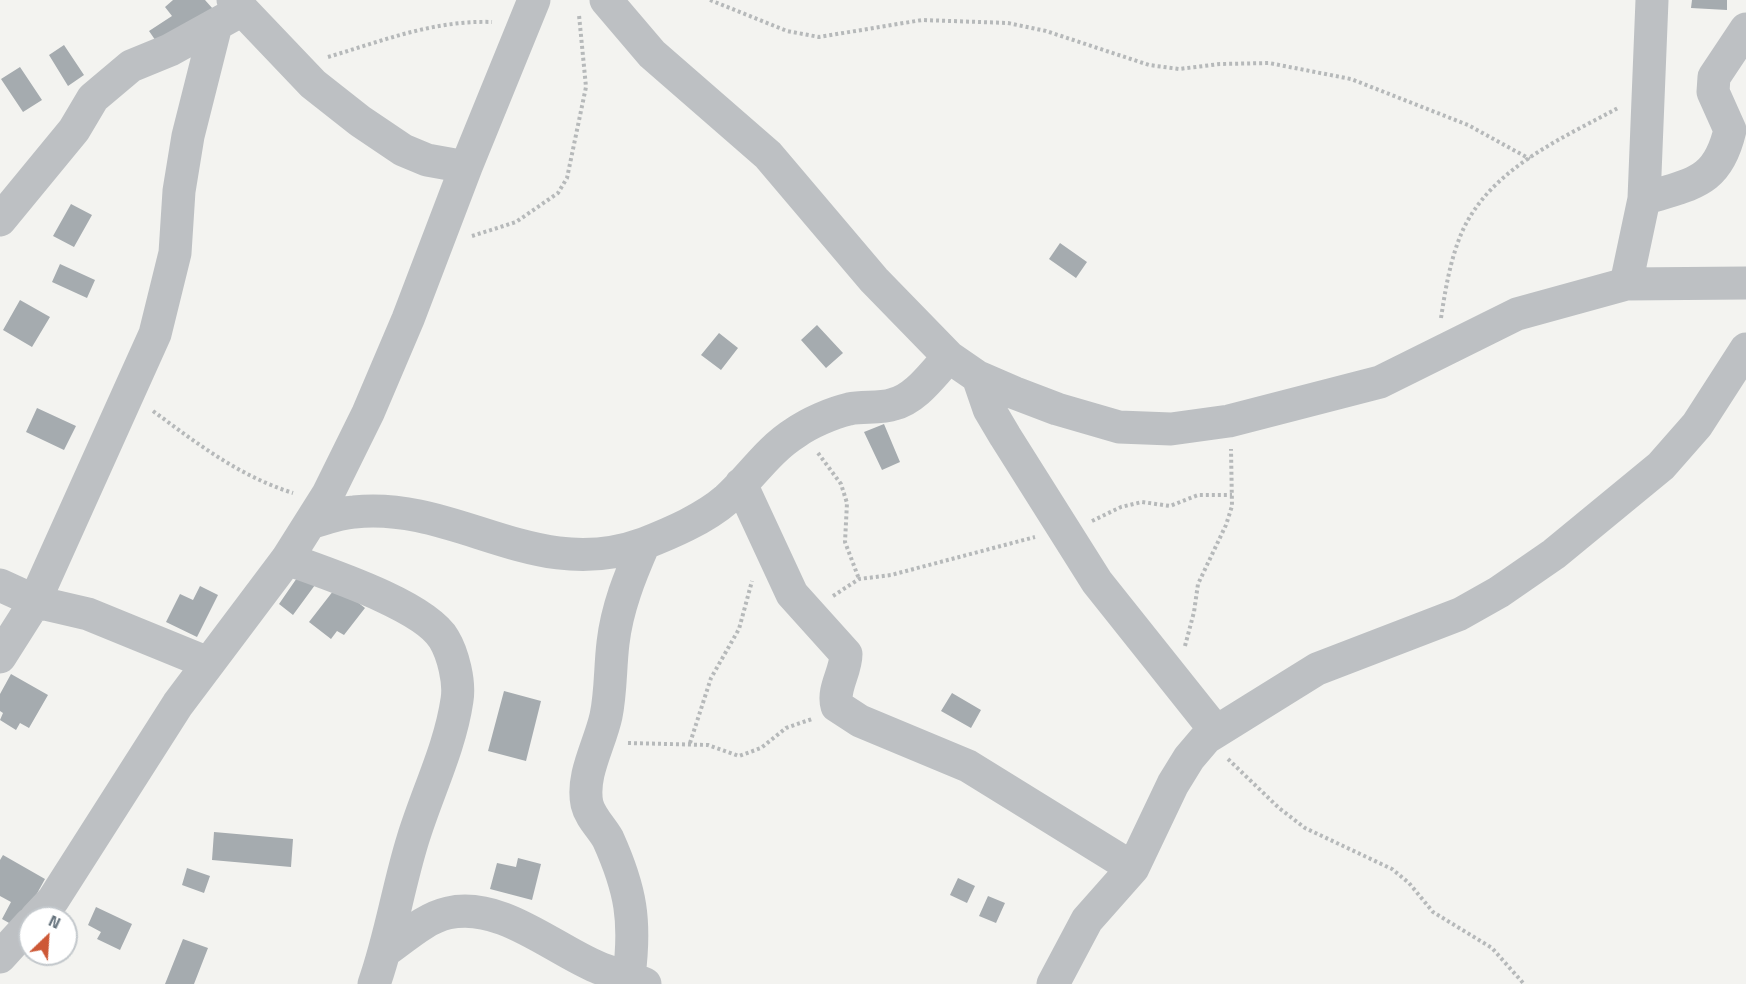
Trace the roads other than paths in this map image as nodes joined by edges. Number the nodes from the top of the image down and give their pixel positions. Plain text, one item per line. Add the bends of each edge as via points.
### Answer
1 (1652, 0) edge
2 (593, 4) edge
3 (230, 12) edge
4 (529, 12) edge
5 (1746, 29) edge
6 (466, 167) junction
7 (1644, 199) junction
8 (0, 220) edge
9 (1746, 283) edge
10 (1626, 284) junction
11 (1746, 349) edge
12 (948, 357) junction
13 (978, 377) junction
14 (741, 484) junction
15 (316, 513) junction
16 (644, 543) junction
17 (287, 559) junction
18 (0, 585) edge
19 (34, 603) junction
20 (0, 657) edge
21 (207, 663) junction
22 (1210, 734) junction
23 (1133, 868) junction
24 (47, 906) edge
25 (18, 937) edge
26 (385, 951) junction
27 (0, 957) edge
28 (637, 980) edge
29 (374, 984) edge
30 (1053, 984) edge

1 - 7 street
2 - 12 street via 768,155 874,280
3 - 6 street via 360,121 403,150 426,160
3 - 8 street via 170,50 131,66 93,98 74,130
3 - 19 street via 188,136 175,253 155,334
4 - 6 street
5 - 7 street via 1714,77 1713,92 1730,130 1722,155 1706,178
6 - 15 street via 368,412
7 - 10 street
9 - 10 street
10 - 13 street via 1517,314 1380,382 1229,421 1172,429 1119,427 1057,410
11 - 22 street via 1697,425 1661,466 1554,554 1460,614 1317,669
12 - 13 street
12 - 14 street via 914,394 894,404 848,409 797,431 771,450
13 - 22 street via 989,409 1097,582 1173,676
14 - 16 street via 701,517
14 - 23 street via 792,594 846,654 835,699 837,706 845,713 968,766
15 - 16 street via 405,515 436,520 536,551 581,556 601,555
15 - 17 street
16 - 28 street via 620,606 609,698 586,790 588,807 619,863 630,902
17 - 21 street
17 - 26 street via 425,619 443,638 454,667 458,698 440,766 414,837
18 - 19 street
19 - 20 street
19 - 21 street via 88,614
21 - 24 street
22 - 23 street via 1173,784
23 - 30 street via 1088,920
25 - 27 street
26 - 28 street via 425,922 447,913 472,911 494,915 599,968
26 - 29 street

